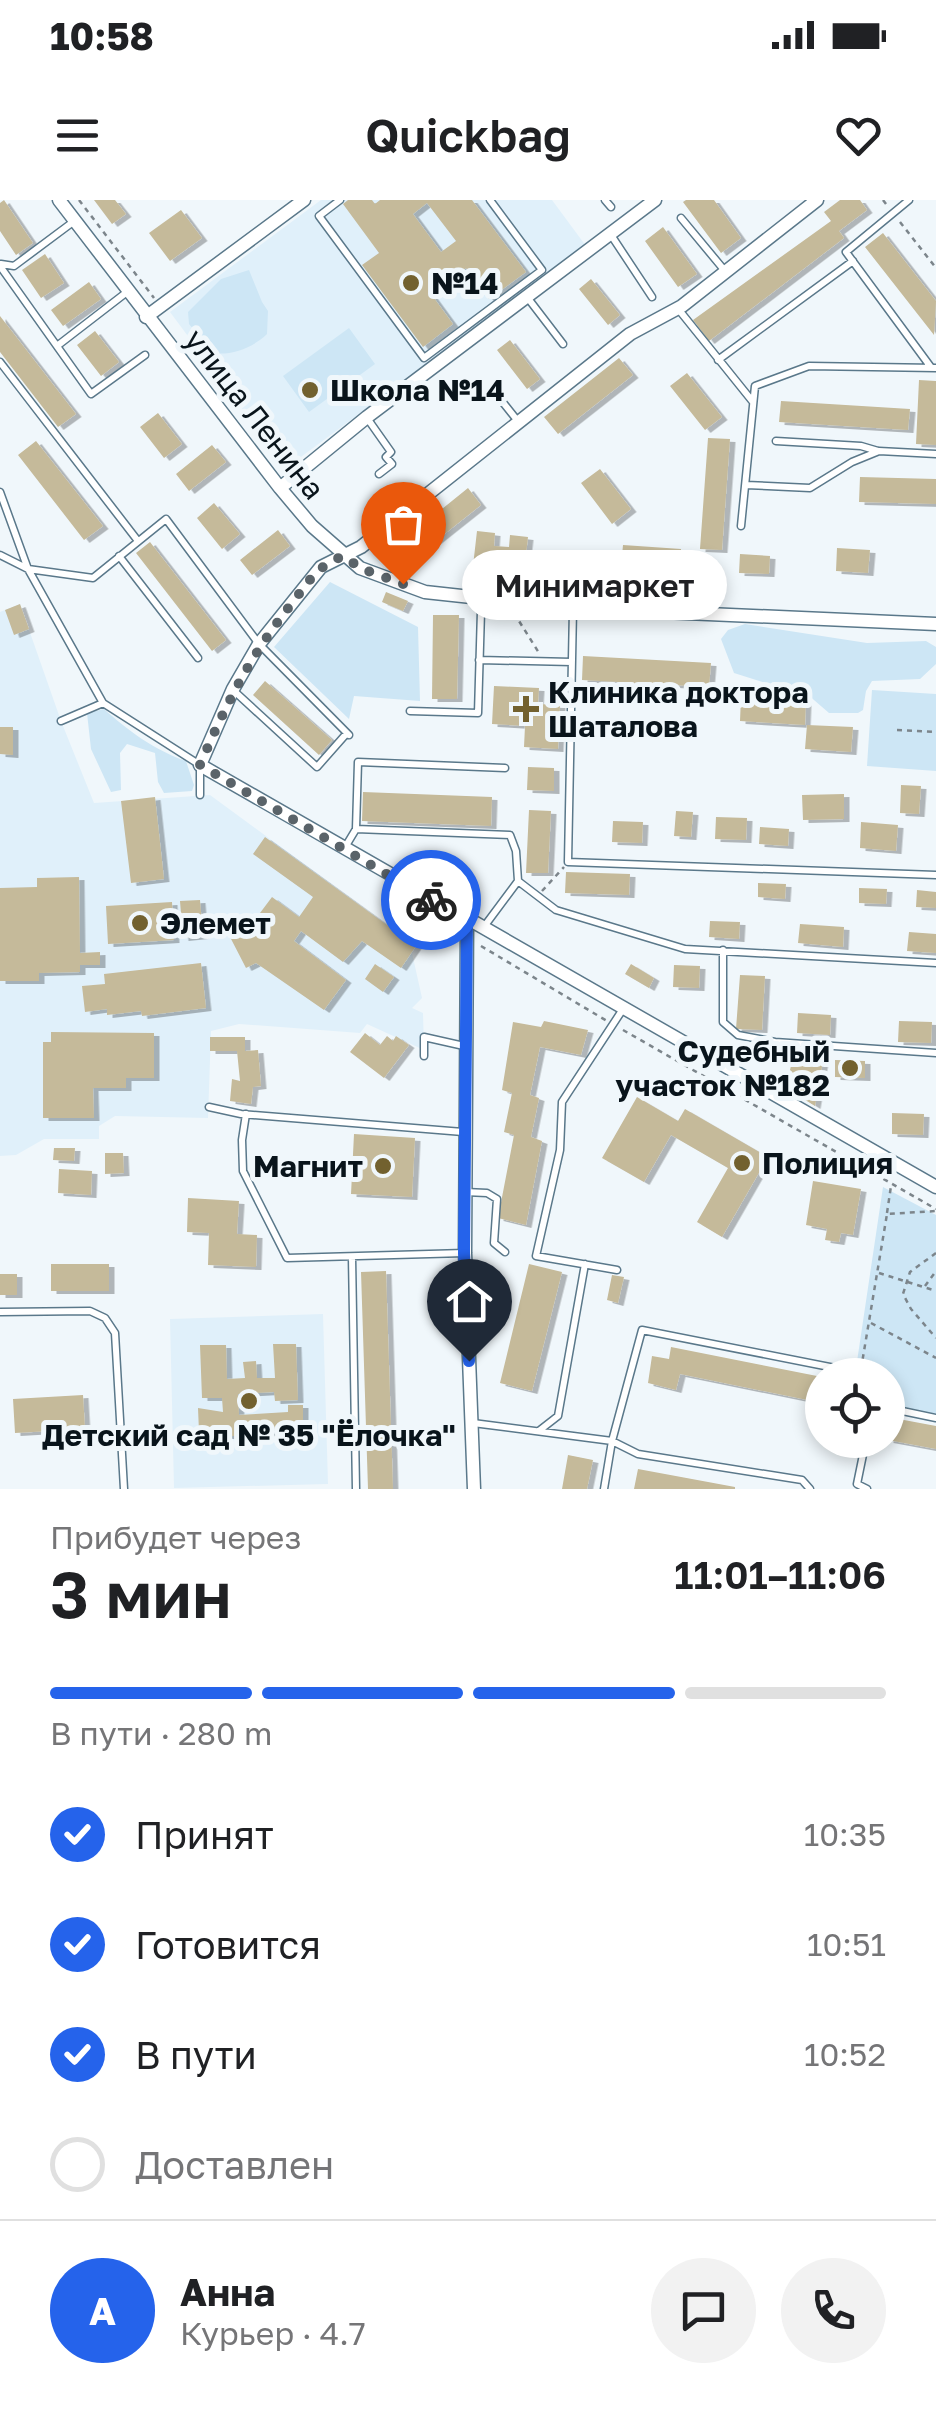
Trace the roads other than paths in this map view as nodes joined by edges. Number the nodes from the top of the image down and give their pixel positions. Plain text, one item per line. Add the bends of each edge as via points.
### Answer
1 (59, 200) edge
2 (304, 200) edge
3 (340, 200) edge
4 (490, 200) edge
5 (656, 200) edge
6 (817, 200) edge
7 (909, 200) edge
8 (681, 218) dead end
9 (74, 221) junction
10 (610, 234) junction
11 (853, 262) junction
12 (0, 265) edge
13 (726, 272) junction
14 (127, 292) junction
15 (527, 296) junction
16 (652, 296) dead end
17 (678, 308) junction
18 (146, 317) junction
19 (563, 344) dead end
20 (57, 346) junction
21 (145, 355) dead end
22 (718, 360) junction
23 (0, 362) edge
24 (933, 367) edge
25 (493, 390) dead end
26 (754, 403) junction
27 (367, 418) junction
28 (518, 421) junction
29 (776, 441) dead end
30 (879, 451) junction
31 (936, 454) edge
32 (379, 474) dead end
33 (746, 484) junction
34 (280, 488) junction
35 (0, 492) edge
36 (741, 526) dead end
37 (138, 541) junction
38 (0, 554) edge
39 (119, 556) junction
40 (344, 556) junction
41 (28, 569) junction
42 (573, 608) junction
43 (480, 611) dead end
44 (936, 624) edge
45 (259, 644) junction
46 (198, 658) dead end
47 (479, 660) junction
48 (572, 662) junction
49 (232, 690) junction
50 (104, 703) junction
51 (410, 711) dead end
52 (61, 722) dead end
53 (200, 765) junction
54 (506, 768) dead end
55 (200, 795) dead end
56 (356, 829) junction
57 (344, 849) junction
58 (936, 875) edge
59 (518, 881) junction
60 (467, 920) junction
61 (482, 929) junction
62 (722, 950) junction
63 (936, 963) edge
64 (623, 1009) junction
65 (465, 1046) junction
66 (936, 1053) edge
67 (424, 1056) dead end
68 (209, 1107) dead end
69 (246, 1114) junction
70 (465, 1132) junction
71 (936, 1187) edge
72 (465, 1192) junction
73 (505, 1252) dead end
74 (464, 1253) junction
75 (352, 1257) junction
76 (585, 1263) junction
77 (617, 1270) dead end
78 (0, 1312) edge
79 (805, 1362) edge
80 (905, 1412) edge
81 (936, 1418) edge
82 (472, 1423) junction
83 (539, 1430) junction
84 (612, 1441) junction
85 (862, 1458) edge
86 (124, 1489) edge
87 (356, 1489) edge
88 (474, 1489) edge
89 (604, 1489) edge
90 (810, 1489) edge
91 (867, 1489) edge

1 - 9 street, улица Ленина
2 - 18 street
3 - 4 lane via 318,216 424,358 542,270
5 - 10 street
6 - 13 street
7 - 11 lane via 846,252
8 - 13 lane
9 - 12 lane via 14,266
9 - 14 street, улица Ленина
10 - 15 street
10 - 16 lane
11 - 22 lane
11 - 24 lane
12 - 20 lane
13 - 17 street
14 - 18 street, улица Ленина
14 - 20 lane
15 - 19 lane
15 - 27 street
17 - 22 lane
17 - 28 street via 630,334
18 - 34 street, улица Ленина
20 - 21 lane via 91,394
22 - 26 lane
23 - 37 lane
24 - 26 lane via 809,366 755,386
25 - 28 lane
26 - 33 lane
27 - 32 lane via 391,452 386,457 392,464
27 - 34 street
28 - 40 street
29 - 30 lane
30 - 31 lane
30 - 33 lane via 810,488
33 - 36 lane
34 - 40 street, улица Ленина
35 - 41 lane
37 - 39 lane
37 - 45 lane via 166,520
38 - 41 lane
39 - 41 lane via 93,578
39 - 46 lane
40 - 42 street, улица Ленина via 425,592
40 - 45 street via 320,566
41 - 50 lane
42 - 44 street, улица Ленина
42 - 48 lane
43 - 47 lane
45 - 49 street
45 - 49 lane via 348,734 317,767
47 - 48 lane
47 - 51 lane via 478,712
48 - 58 lane via 568,862
49 - 53 street
50 - 52 lane
50 - 53 lane
53 - 55 lane
53 - 57 street
54 - 56 lane via 358,762
56 - 57 lane
56 - 59 lane via 510,835
57 - 60 street
59 - 61 lane
59 - 62 lane via 556,910 685,948
60 - 61 street
60 - 65 street
61 - 64 street
62 - 63 lane
62 - 66 lane via 723,1022 738,1035
64 - 71 street
64 - 76 lane via 562,1102 560,1150 536,1256
65 - 67 lane via 424,1037
65 - 70 street
68 - 69 lane
69 - 70 lane
69 - 75 lane via 243,1171 287,1258
70 - 72 street
72 - 73 lane via 497,1199 494,1244
72 - 74 street
74 - 75 lane
74 - 82 street
75 - 87 lane
76 - 77 lane
76 - 83 lane via 558,1416
78 - 86 lane via 90,1311 105,1318 115,1333
79 - 84 lane via 642,1330
80 - 81 lane
82 - 83 lane
82 - 88 street
83 - 84 lane
84 - 89 lane
84 - 90 lane via 638,1454 802,1480
85 - 91 lane via 857,1484

